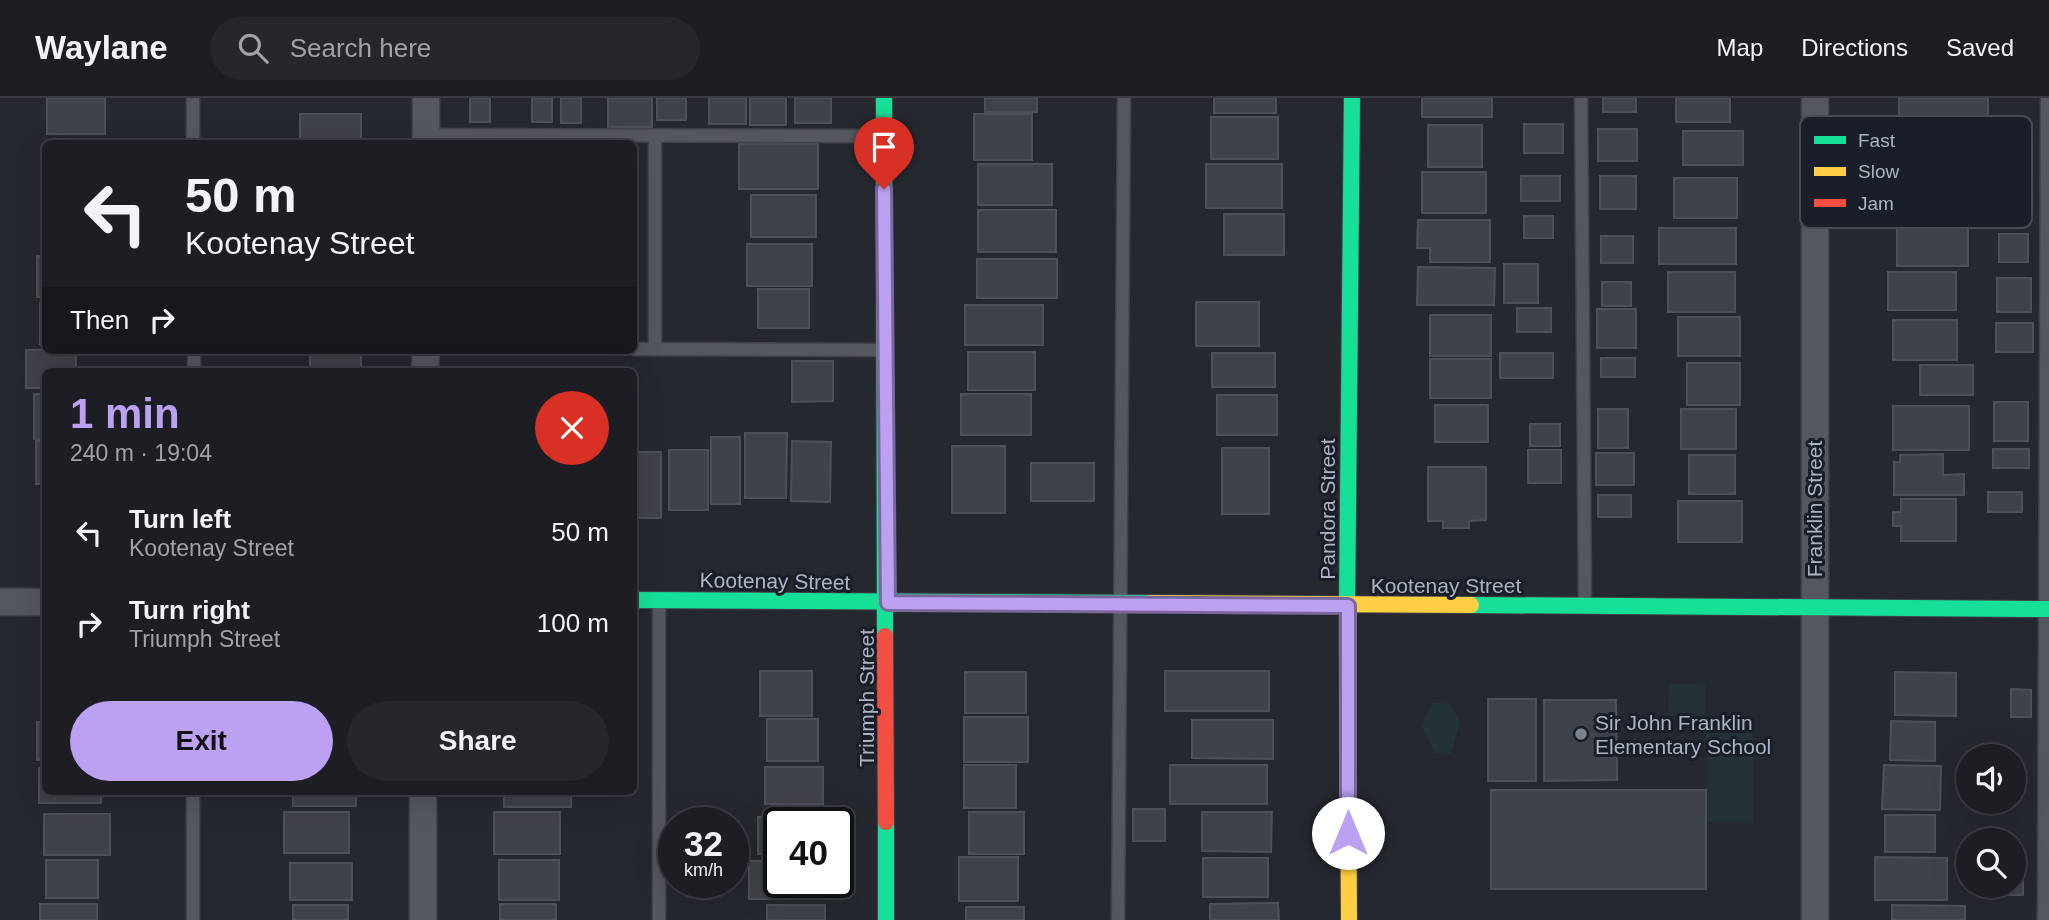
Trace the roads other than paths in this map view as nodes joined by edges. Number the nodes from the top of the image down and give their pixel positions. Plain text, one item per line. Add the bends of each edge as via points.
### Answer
1 (193, 98) edge
2 (426, 98) edge
3 (884, 98) edge
4 (1124, 98) edge
5 (1352, 98) edge
6 (1581, 98) edge
7 (1815, 98) edge
8 (2047, 98) edge
9 (1815, 116) edge
10 (655, 136) junction
11 (884, 136) junction
12 (426, 139) edge
13 (193, 140) edge
14 (1815, 228) edge
15 (637, 349) edge
16 (655, 349) junction
17 (884, 349) junction
18 (637, 600) edge
19 (659, 600) junction
20 (0, 602) edge
21 (42, 602) edge
22 (888, 603) junction
23 (1119, 604) junction
24 (1348, 606) junction
25 (1585, 606) junction
26 (1814, 607) junction
27 (2047, 609) edge
28 (193, 795) edge
29 (423, 795) edge
30 (193, 920) edge
31 (423, 920) edge
32 (659, 920) edge
33 (886, 920) edge
34 (1118, 920) edge
35 (1349, 920) edge
36 (1815, 920) edge
37 (2044, 920) edge

1 - 13 lane
2 - 12 street
3 - 11 street, Triumph Street
4 - 23 lane
5 - 24 street, Pandora Street
6 - 25 lane
7 - 9 street, Franklin Street
8 - 27 lane
10 - 11 lane
10 - 12 lane
10 - 16 lane
11 - 17 street, Triumph Street
14 - 26 street, Franklin Street
15 - 16 lane
16 - 17 lane
17 - 22 street, Triumph Street
18 - 19 street, Kootenay Street
19 - 22 street, Kootenay Street
19 - 32 lane
20 - 21 street
22 - 23 street, Kootenay Street
22 - 33 street, Triumph Street
23 - 24 street, Kootenay Street
23 - 34 lane
24 - 25 street, Kootenay Street
24 - 35 street, Pandora Street
25 - 26 street, Kootenay Street
26 - 27 street, Kootenay Street
26 - 36 street, Franklin Street
27 - 37 lane
28 - 30 lane
29 - 31 street

